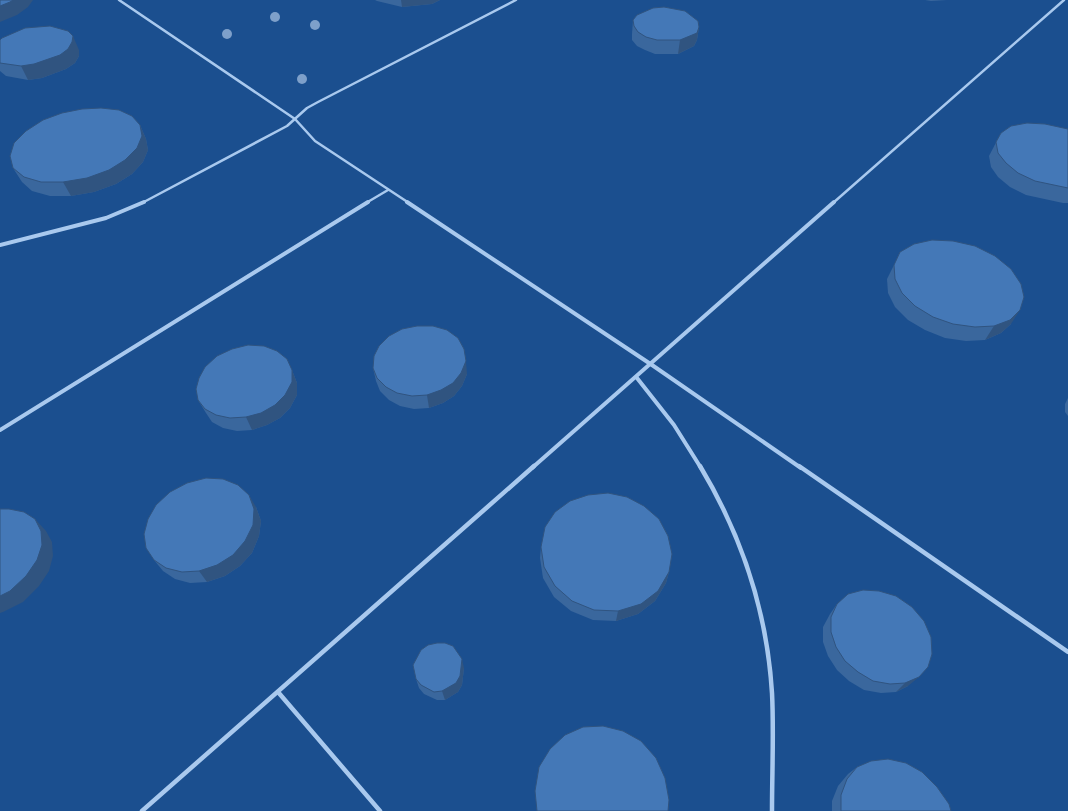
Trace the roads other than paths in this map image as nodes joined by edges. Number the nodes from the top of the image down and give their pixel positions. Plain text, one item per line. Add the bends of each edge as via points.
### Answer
1 (119, 0) edge
2 (516, 0) edge
3 (1064, 0) edge
4 (295, 119) junction
5 (388, 190) junction
6 (0, 245) edge
7 (652, 364) junction
8 (637, 378) junction
9 (0, 430) edge
10 (1068, 652) edge
11 (278, 692) junction
12 (142, 811) edge
13 (380, 811) edge
14 (772, 811) edge

1 - 4 lane
2 - 4 lane via 318,102
3 - 7 lane
4 - 5 lane via 315,141
4 - 6 lane via 134,208
5 - 7 lane
5 - 9 lane
7 - 8 lane
7 - 10 lane
8 - 11 lane
8 - 14 lane via 660,405 702,470 732,526 754,586 772,694
11 - 12 lane
11 - 13 lane

